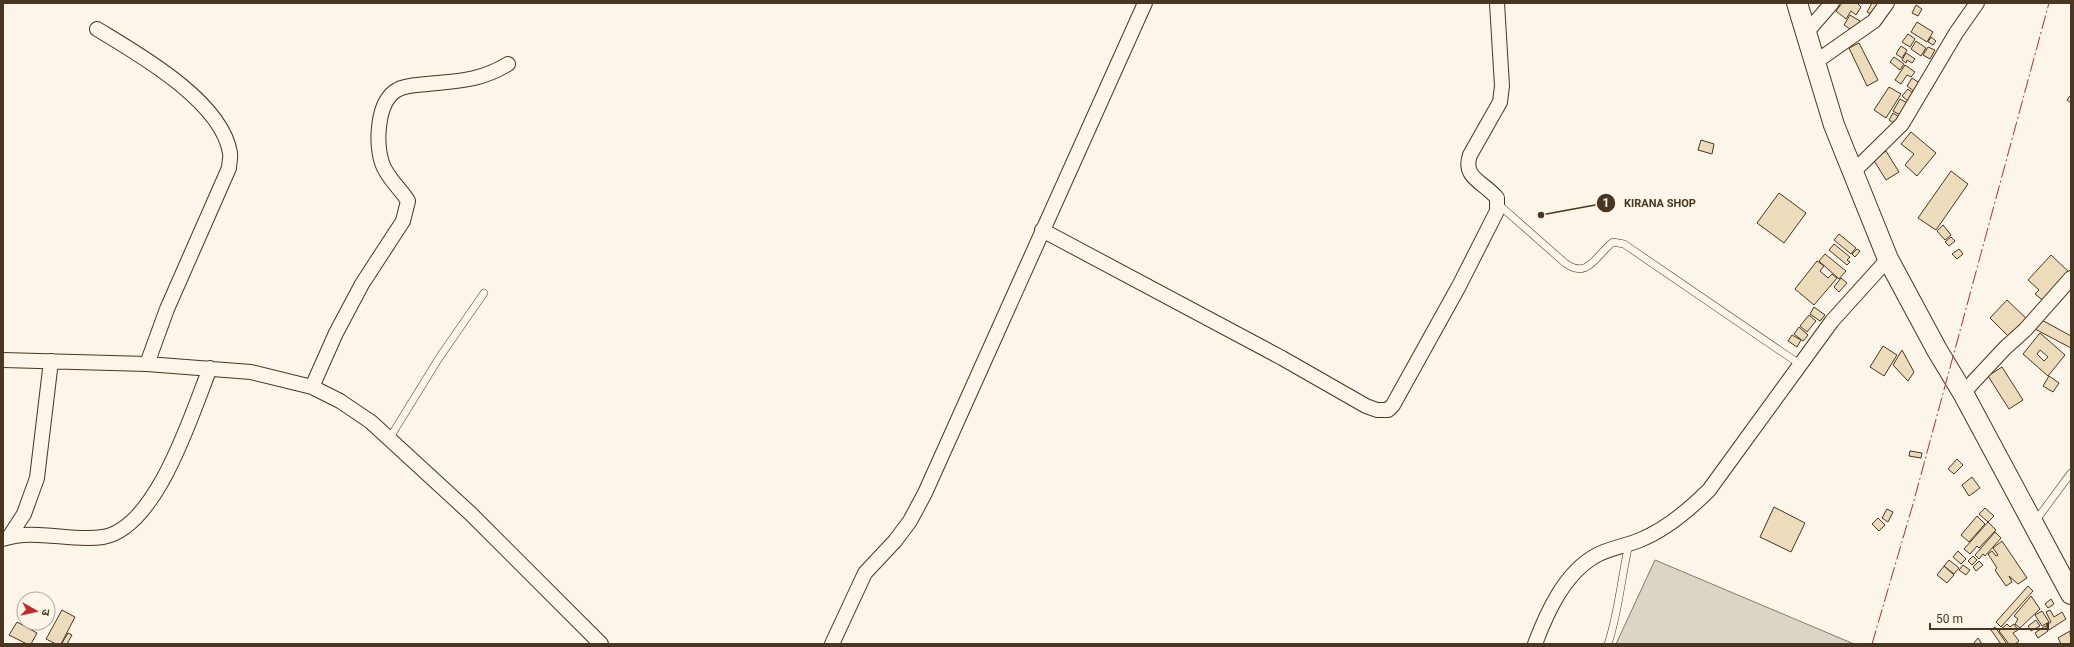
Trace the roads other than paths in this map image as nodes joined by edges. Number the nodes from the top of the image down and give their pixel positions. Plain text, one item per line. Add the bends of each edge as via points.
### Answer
1 (1145, 3) edge
2 (1497, 3) edge
3 (1797, 3) edge
4 (1832, 3) edge
5 (1887, 3) edge
6 (1977, 3) edge
7 (97, 29) dead end
8 (1806, 33) junction
9 (1814, 63) junction
10 (508, 64) dead end
11 (1852, 173) junction
12 (1498, 204) junction
13 (1042, 230) junction
14 (1888, 259) junction
15 (2071, 278) edge
16 (484, 293) dead end
17 (3, 360) edge
18 (51, 361) junction
19 (147, 364) junction
20 (1801, 365) junction
21 (210, 368) junction
22 (312, 387) junction
23 (1963, 393) junction
24 (389, 439) junction
25 (2071, 473) edge
26 (2034, 523) junction
27 (6, 538) edge
28 (1629, 544) junction
29 (2071, 594) edge
30 (601, 644) edge
31 (832, 644) edge
32 (1535, 644) edge
33 (1608, 644) edge

1 - 13 street
2 - 12 street via 1502,86 1500,102 1467,164 1467,170 1492,192
3 - 8 street
4 - 8 street
5 - 9 street via 1874,21
6 - 11 street via 1956,33 1902,124
7 - 19 street via 150,62 191,93 212,116 226,138 231,154 229,168 167,309
8 - 9 street
9 - 11 street
10 - 22 street via 492,74 477,79 412,86 397,90 389,97 378,128 379,148 387,173 408,201 406,211 403,221 362,284
11 - 14 street
12 - 13 street via 1493,220 1434,332 1393,405 1382,411 1366,406 1282,358
12 - 20 lane via 1574,269 1585,268 1613,242 1624,244
13 - 31 street via 925,493 899,536 865,573
14 - 20 street via 1832,321
14 - 23 street
15 - 23 street via 2025,330
16 - 24 lane via 439,358
17 - 18 street
18 - 19 street
18 - 27 street via 37,478 24,514
19 - 21 street
20 - 28 street via 1709,490 1690,509 1665,527
21 - 22 street via 251,372
21 - 27 street via 176,452 154,495 137,517 121,531 104,537 73,539 28,535
22 - 24 street via 340,401
23 - 26 street
24 - 30 street via 471,514
25 - 26 lane
26 - 29 street
28 - 32 street via 1597,555 1582,566 1567,582 1543,623
28 - 33 lane via 1618,607

